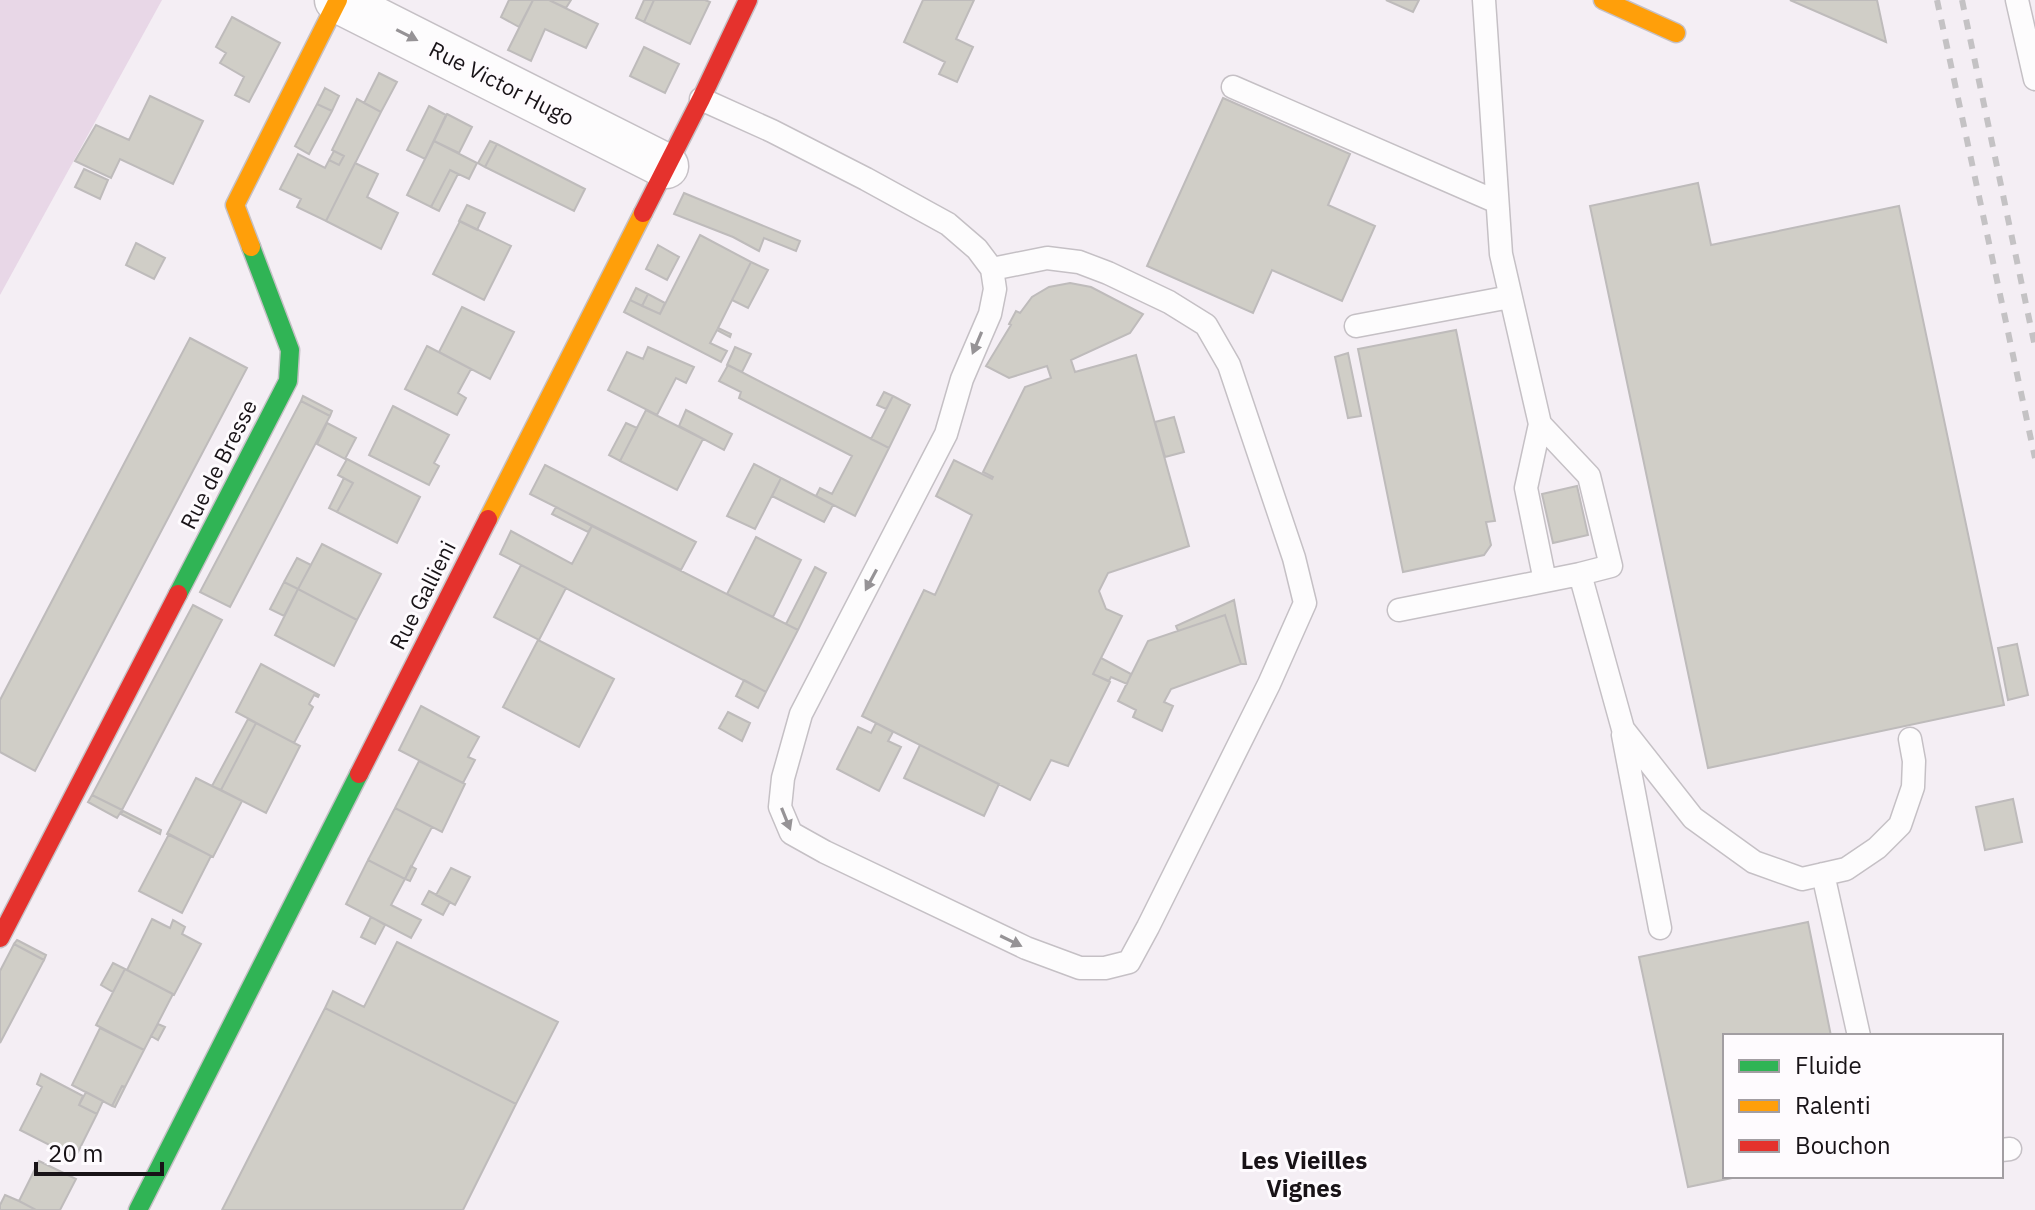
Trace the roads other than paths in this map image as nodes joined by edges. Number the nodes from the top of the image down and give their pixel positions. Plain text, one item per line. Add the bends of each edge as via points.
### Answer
1 (338, 0) edge
2 (748, 0) edge
3 (1484, 0) edge
4 (1603, 0) edge
5 (2017, 0) edge
6 (1676, 33) dead end
7 (2035, 79) edge
8 (1233, 87) dead end
9 (701, 99) junction
10 (666, 166) junction
11 (1497, 202) junction
12 (992, 269) junction
13 (1510, 297) junction
14 (1356, 326) dead end
15 (1540, 424) junction
16 (1580, 574) junction
17 (1545, 581) junction
18 (1399, 610) dead end
19 (1623, 729) junction
20 (1910, 739) dead end
21 (1823, 874) junction
22 (1660, 928) dead end
23 (0, 938) edge
24 (1859, 1034) edge
25 (138, 1210) edge

1 -> 10 street, Rue Victor Hugo
1 - 23 street, Rue de Bresse via 235,205 290,350 288,381
2 - 9 street, Rue Gallieni
3 - 11 lane
4 - 6 street
5 - 7 lane
8 - 11 lane
9 - 10 street, Rue Gallieni
9 - 12 lane via 948,224
10 - 25 street, Rue Gallieni
11 - 13 lane
12 -> 12 lane via 990,314 946,434 801,714 780,807 791,833 825,852 1026,948 1080,968 1105,968 1129,962 1305,603 1229,365 1206,325 1169,302 1079,262 1047,258
13 - 14 lane
13 - 15 lane
15 - 16 lane via 1589,476 1611,566
15 - 17 lane via 1526,488
16 - 17 lane
16 - 19 lane
17 - 18 lane
19 - 21 lane via 1693,818 1754,862 1802,879
19 - 22 lane
20 - 21 lane via 1913,787 1900,825 1846,869
21 - 24 lane

